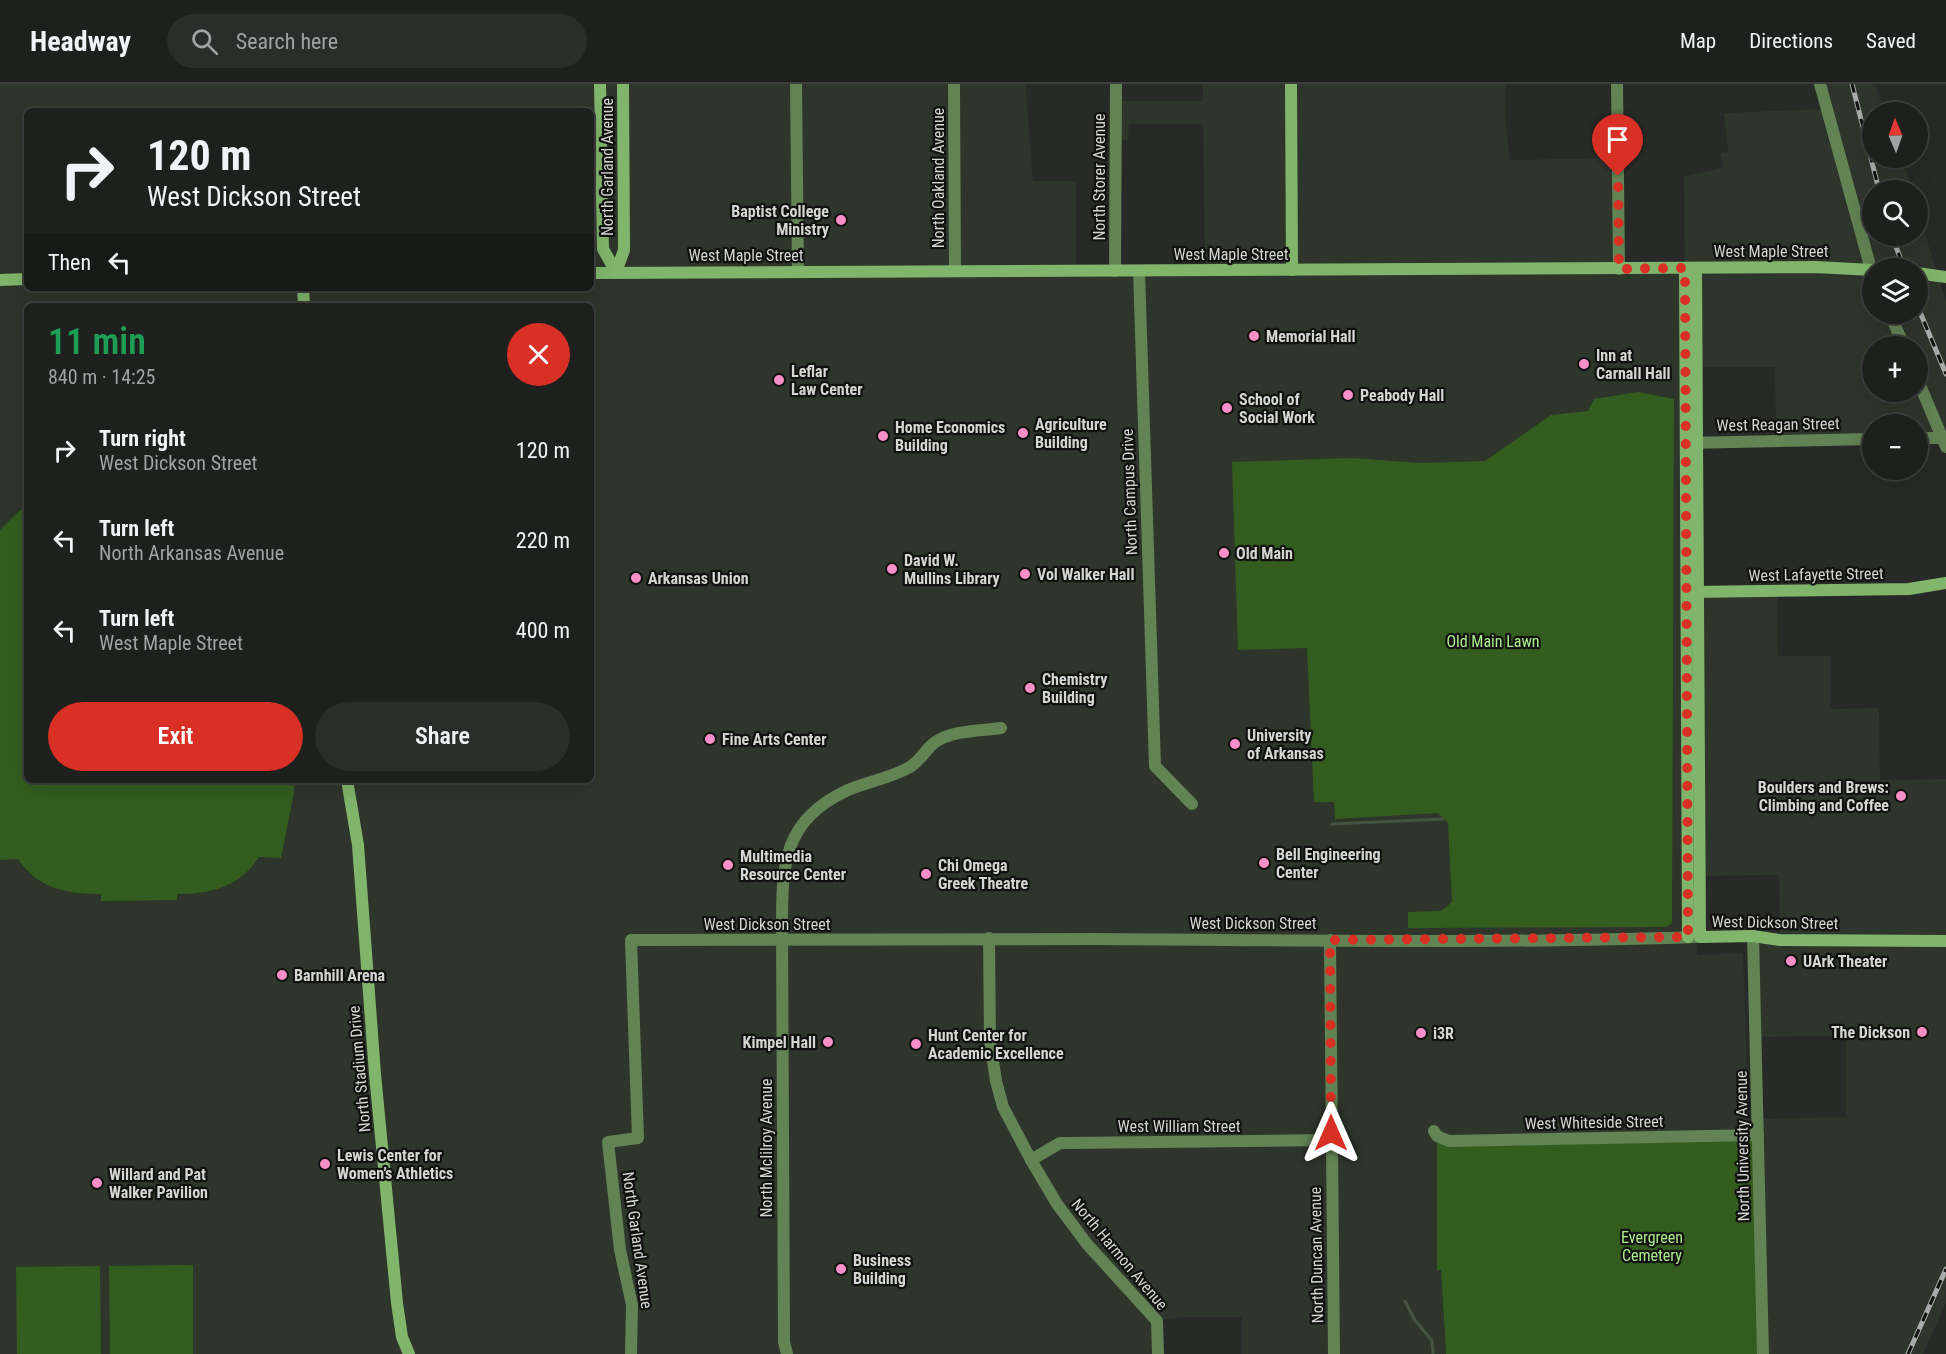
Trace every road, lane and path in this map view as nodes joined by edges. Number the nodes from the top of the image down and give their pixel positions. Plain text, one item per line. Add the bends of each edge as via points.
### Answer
1 (600, 84) edge
2 (624, 84) edge
3 (796, 84) edge
4 (954, 84) edge
5 (1116, 84) edge
6 (1292, 84) edge
7 (1617, 84) edge
8 (1820, 84) edge
9 (1868, 258) edge
10 (1691, 268) junction
11 (1619, 269) junction
12 (1292, 270) junction
13 (1862, 270) edge
14 (798, 271) junction
15 (954, 271) junction
16 (1116, 271) junction
17 (1138, 271) junction
18 (616, 272) junction
19 (594, 273) edge
20 (1928, 275) edge
21 (1946, 277) edge
22 (24, 279) edge
23 (0, 280) edge
24 (24, 280) edge
25 (0, 290) edge
26 (1927, 402) edge
27 (1862, 439) edge
28 (1928, 440) edge
29 (1944, 442) edge
30 (1691, 443) junction
31 (1946, 583) edge
32 (1692, 592) junction
33 (1001, 728) dead end
34 (348, 783) edge
35 (1192, 804) dead end
36 (1753, 936) junction
37 (1694, 937) junction
38 (989, 938) junction
39 (631, 940) joint
40 (1330, 940) junction
41 (782, 941) junction
42 (1946, 941) edge
43 (1434, 1131) dead end
44 (1758, 1135) junction
45 (1331, 1140) junction
46 (1031, 1160) junction
47 (409, 1354) edge
48 (631, 1354) edge
49 (787, 1354) edge
50 (1158, 1354) edge
51 (1334, 1354) edge
52 (1763, 1354) edge

1 - 18 street, North Garland Avenue via 603,249
2 - 18 street, North Garland Avenue via 624,250
3 - 14 street
4 - 15 street, North Oakland Avenue
5 - 16 street, North Storer Avenue
6 - 12 street
7 - 11 street
8 - 9 street
10 - 11 street, West Maple Street
10 - 13 street, West Maple Street
10 - 30 street
11 - 12 street, West Maple Street
12 - 17 street, West Maple Street
14 - 15 street, West Maple Street
14 - 18 street, West Maple Street
15 - 16 street, West Maple Street
16 - 17 street, West Maple Street
17 - 35 street, North Campus Drive via 1155,766
18 - 19 street, West Maple Street
20 - 21 street
22 - 23 street
24 - 25 street
26 - 29 street
27 - 30 street, West Reagan Street
28 - 29 street
30 - 32 street
31 - 32 street, West Lafayette Street via 1909,589
32 - 37 street
33 - 41 street, North McIilroy Avenue via 953,734 935,742 910,768 848,791 818,807 801,825 788,849 782,891
34 - 47 street, North Stadium Drive via 358,845 395,1292 402,1337
36 - 37 street, West Dickson Street
36 - 42 street, West Dickson Street via 1780,940
36 - 44 street, North University Avenue
37 - 40 street, West Dickson Street
38 - 40 street, West Dickson Street
38 - 41 street, West Dickson Street
38 - 46 street, North Harmon Avenue via 990,1041 996,1081 1004,1107
39 - 41 street, West Dickson Street
39 - 48 street, North Garland Avenue via 638,1138 608,1142 620,1250 632,1305
40 - 45 street, North Duncan Avenue
41 - 49 street, North McIilroy Avenue via 783,1332
43 - 44 street, West Whiteside Street via 1449,1141
44 - 52 street, North University Avenue
45 - 46 street, West William Street via 1060,1143
45 - 51 street, North Duncan Avenue
46 - 50 street, North Harmon Avenue via 1087,1244 1156,1321

